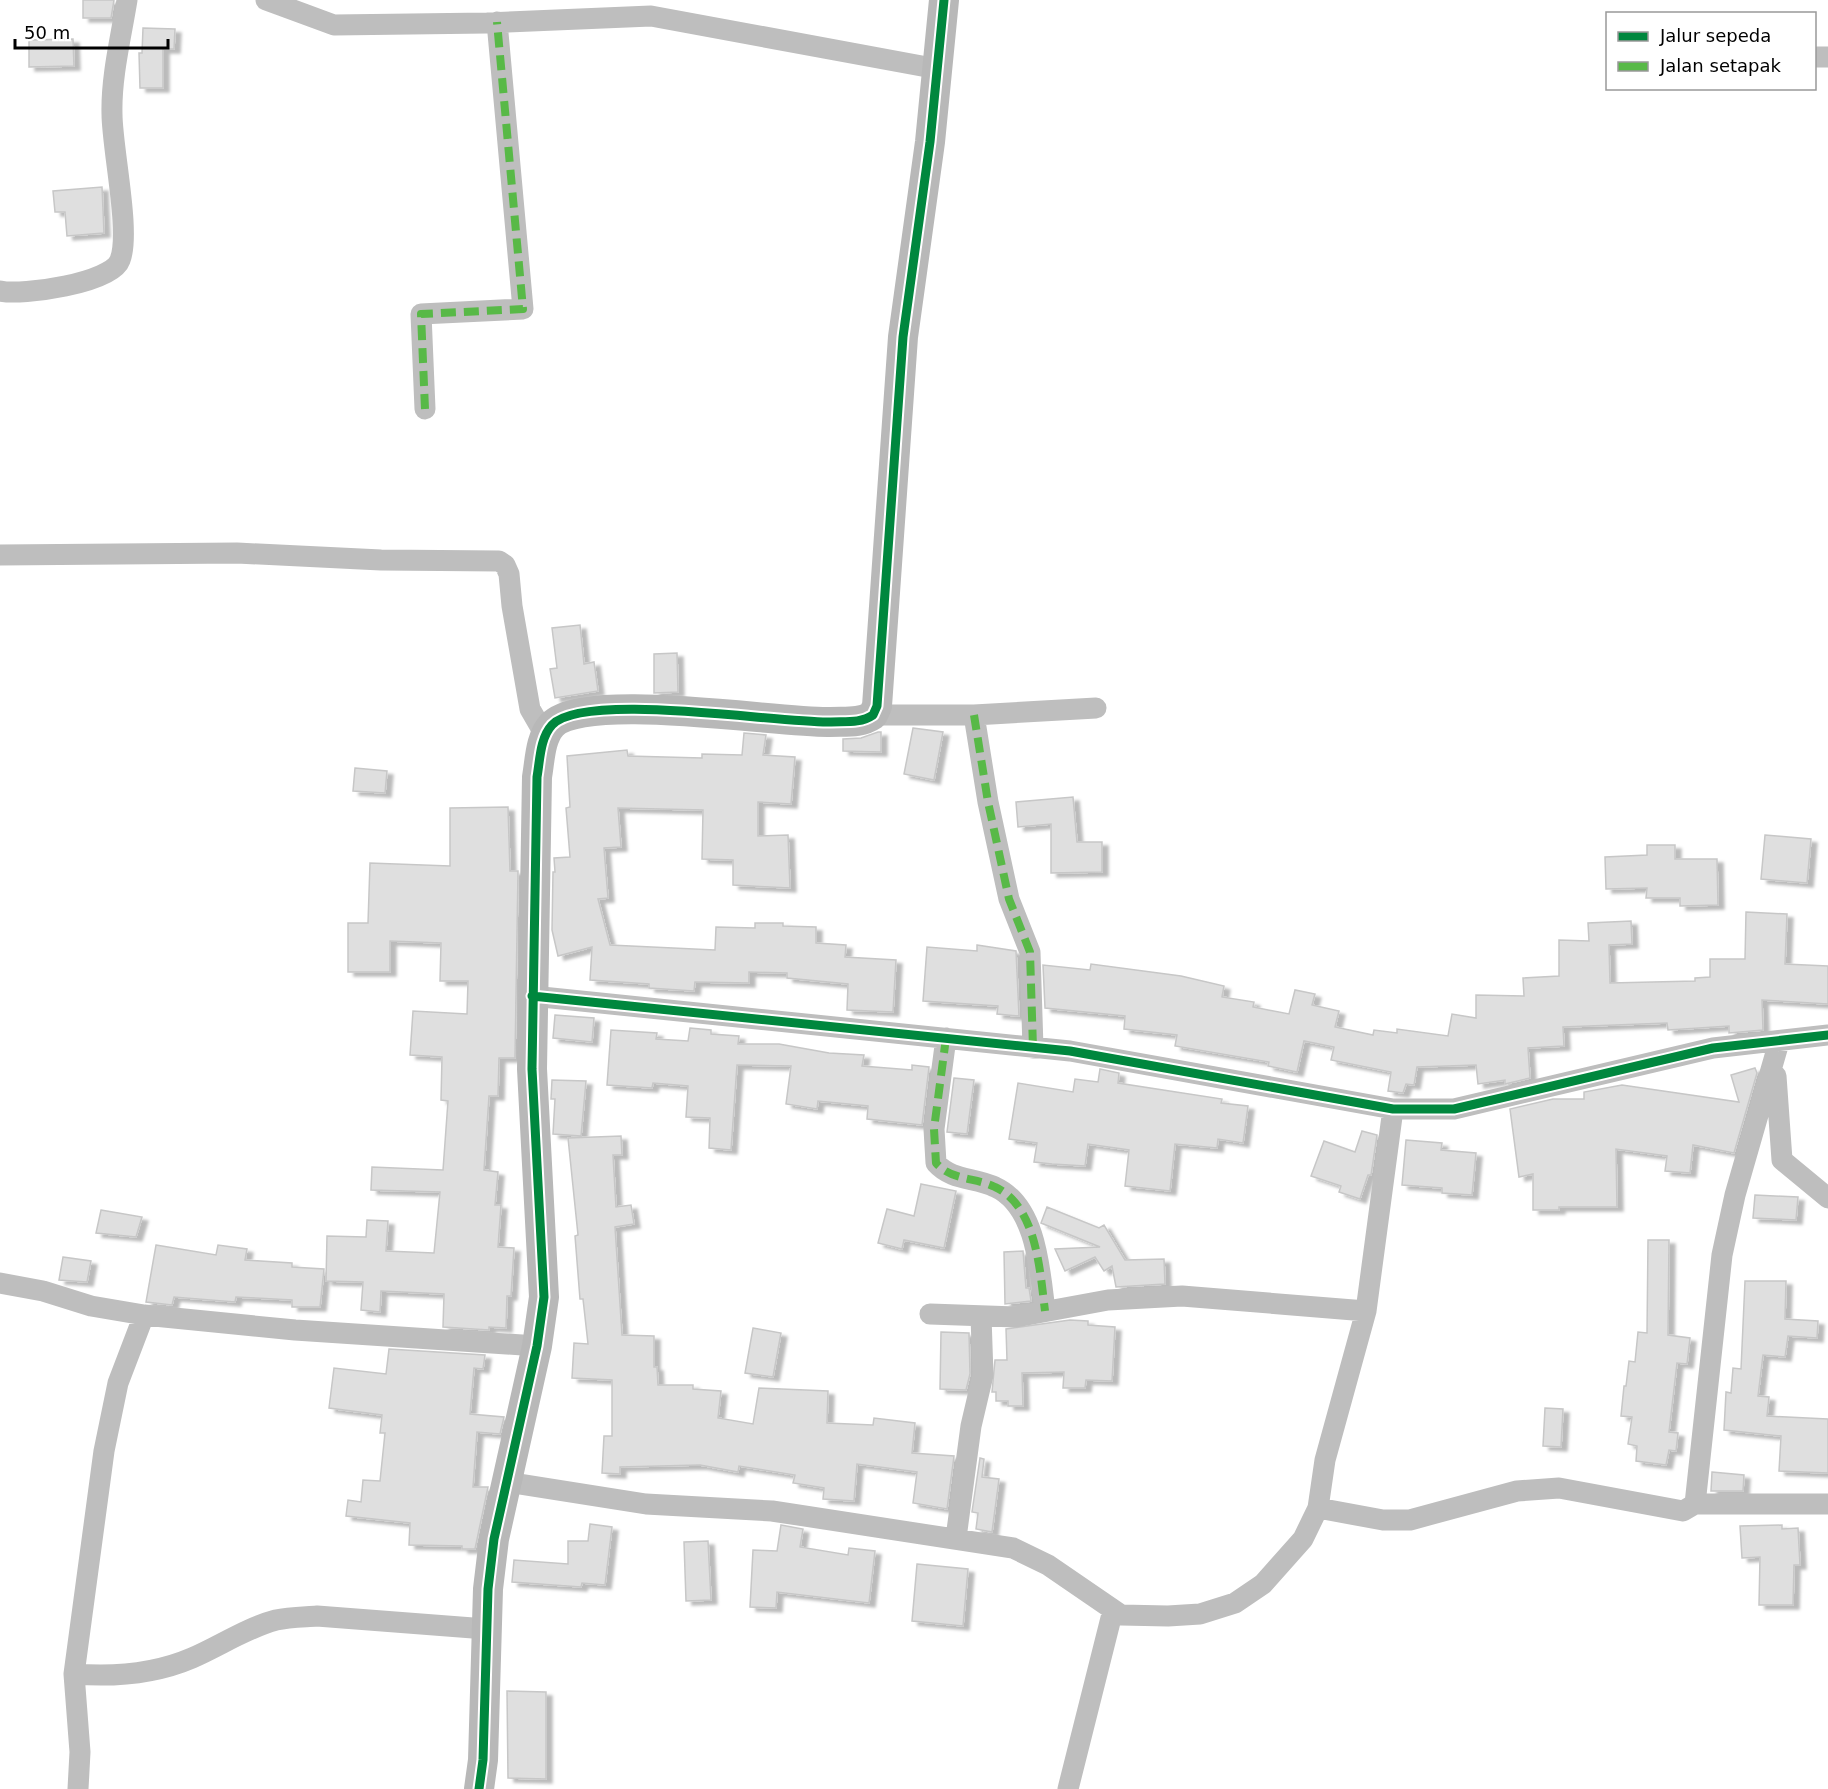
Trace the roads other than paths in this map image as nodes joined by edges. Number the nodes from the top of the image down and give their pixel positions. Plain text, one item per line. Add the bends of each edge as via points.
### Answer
1 (127, 0) edge
2 (266, 0) edge
3 (944, 0) edge
4 (497, 22) junction
5 (938, 69) junction
6 (0, 291) edge
7 (425, 409) dead end
8 (0, 555) edge
9 (1096, 708) dead end
10 (873, 715) junction
11 (974, 715) junction
12 (545, 735) junction
13 (532, 996) junction
14 (1828, 1035) edge
15 (946, 1038) junction
16 (1033, 1048) junction
17 (1777, 1051) junction
18 (1394, 1109) junction
19 (1828, 1198) edge
20 (0, 1283) edge
21 (1045, 1311) junction
22 (1366, 1311) junction
23 (930, 1314) dead end
24 (144, 1315) junction
25 (981, 1316) junction
26 (537, 1346) junction
27 (507, 1482) junction
28 (1695, 1504) junction
29 (1828, 1504) edge
30 (1318, 1508) junction
31 (956, 1538) junction
32 (1113, 1610) junction
33 (486, 1629) junction
34 (74, 1674) junction
35 (78, 1789) edge
36 (479, 1789) edge
37 (1068, 1789) edge

1 - 6 street via 111,112 123,237 120,261 114,270 83,281 30,292
2 - 4 street via 334,25
3 - 5 street
4 - 5 street via 651,16
4 - 7 street via 523,309 422,314
5 - 10 street via 906,305 877,706
8 - 12 street via 237,553 499,561 509,574 530,709
9 - 11 street
10 - 11 street
10 - 12 street via 860,721 812,722 593,710 564,717
11 - 16 street via 1009,899 1030,952
12 - 13 street via 537,777
13 - 15 street
13 - 26 street via 532,1069 544,1266
14 - 17 street
15 - 16 street
15 - 21 street via 934,1129 936,1163 953,1176 995,1187 1011,1199 1033,1238
16 - 18 street via 1070,1051
17 - 18 street via 1713,1048 1454,1109
17 - 19 street via 1782,1160
17 - 28 street via 1735,1195 1722,1256
18 - 22 street
20 - 24 street
21 - 22 street via 1108,1300 1182,1296
21 - 25 street via 1016,1317
22 - 30 street via 1325,1460
23 - 25 street
24 - 26 street via 295,1330
24 - 34 street via 118,1383 104,1451
25 - 31 street via 983,1375 971,1426
26 - 27 street
27 - 31 street via 646,1504 772,1511
27 - 33 street via 494,1539
28 - 29 street
28 - 30 street via 1683,1511 1559,1488 1517,1491 1410,1520 1383,1520
30 - 32 street via 1303,1539 1263,1584 1235,1604 1200,1614 1168,1617 1121,1615
31 - 32 street via 1013,1548 1048,1565
32 - 37 street
33 - 34 street via 296,1617 276,1620 190,1659 149,1671 108,1677
33 - 36 street
34 - 35 street via 80,1752

